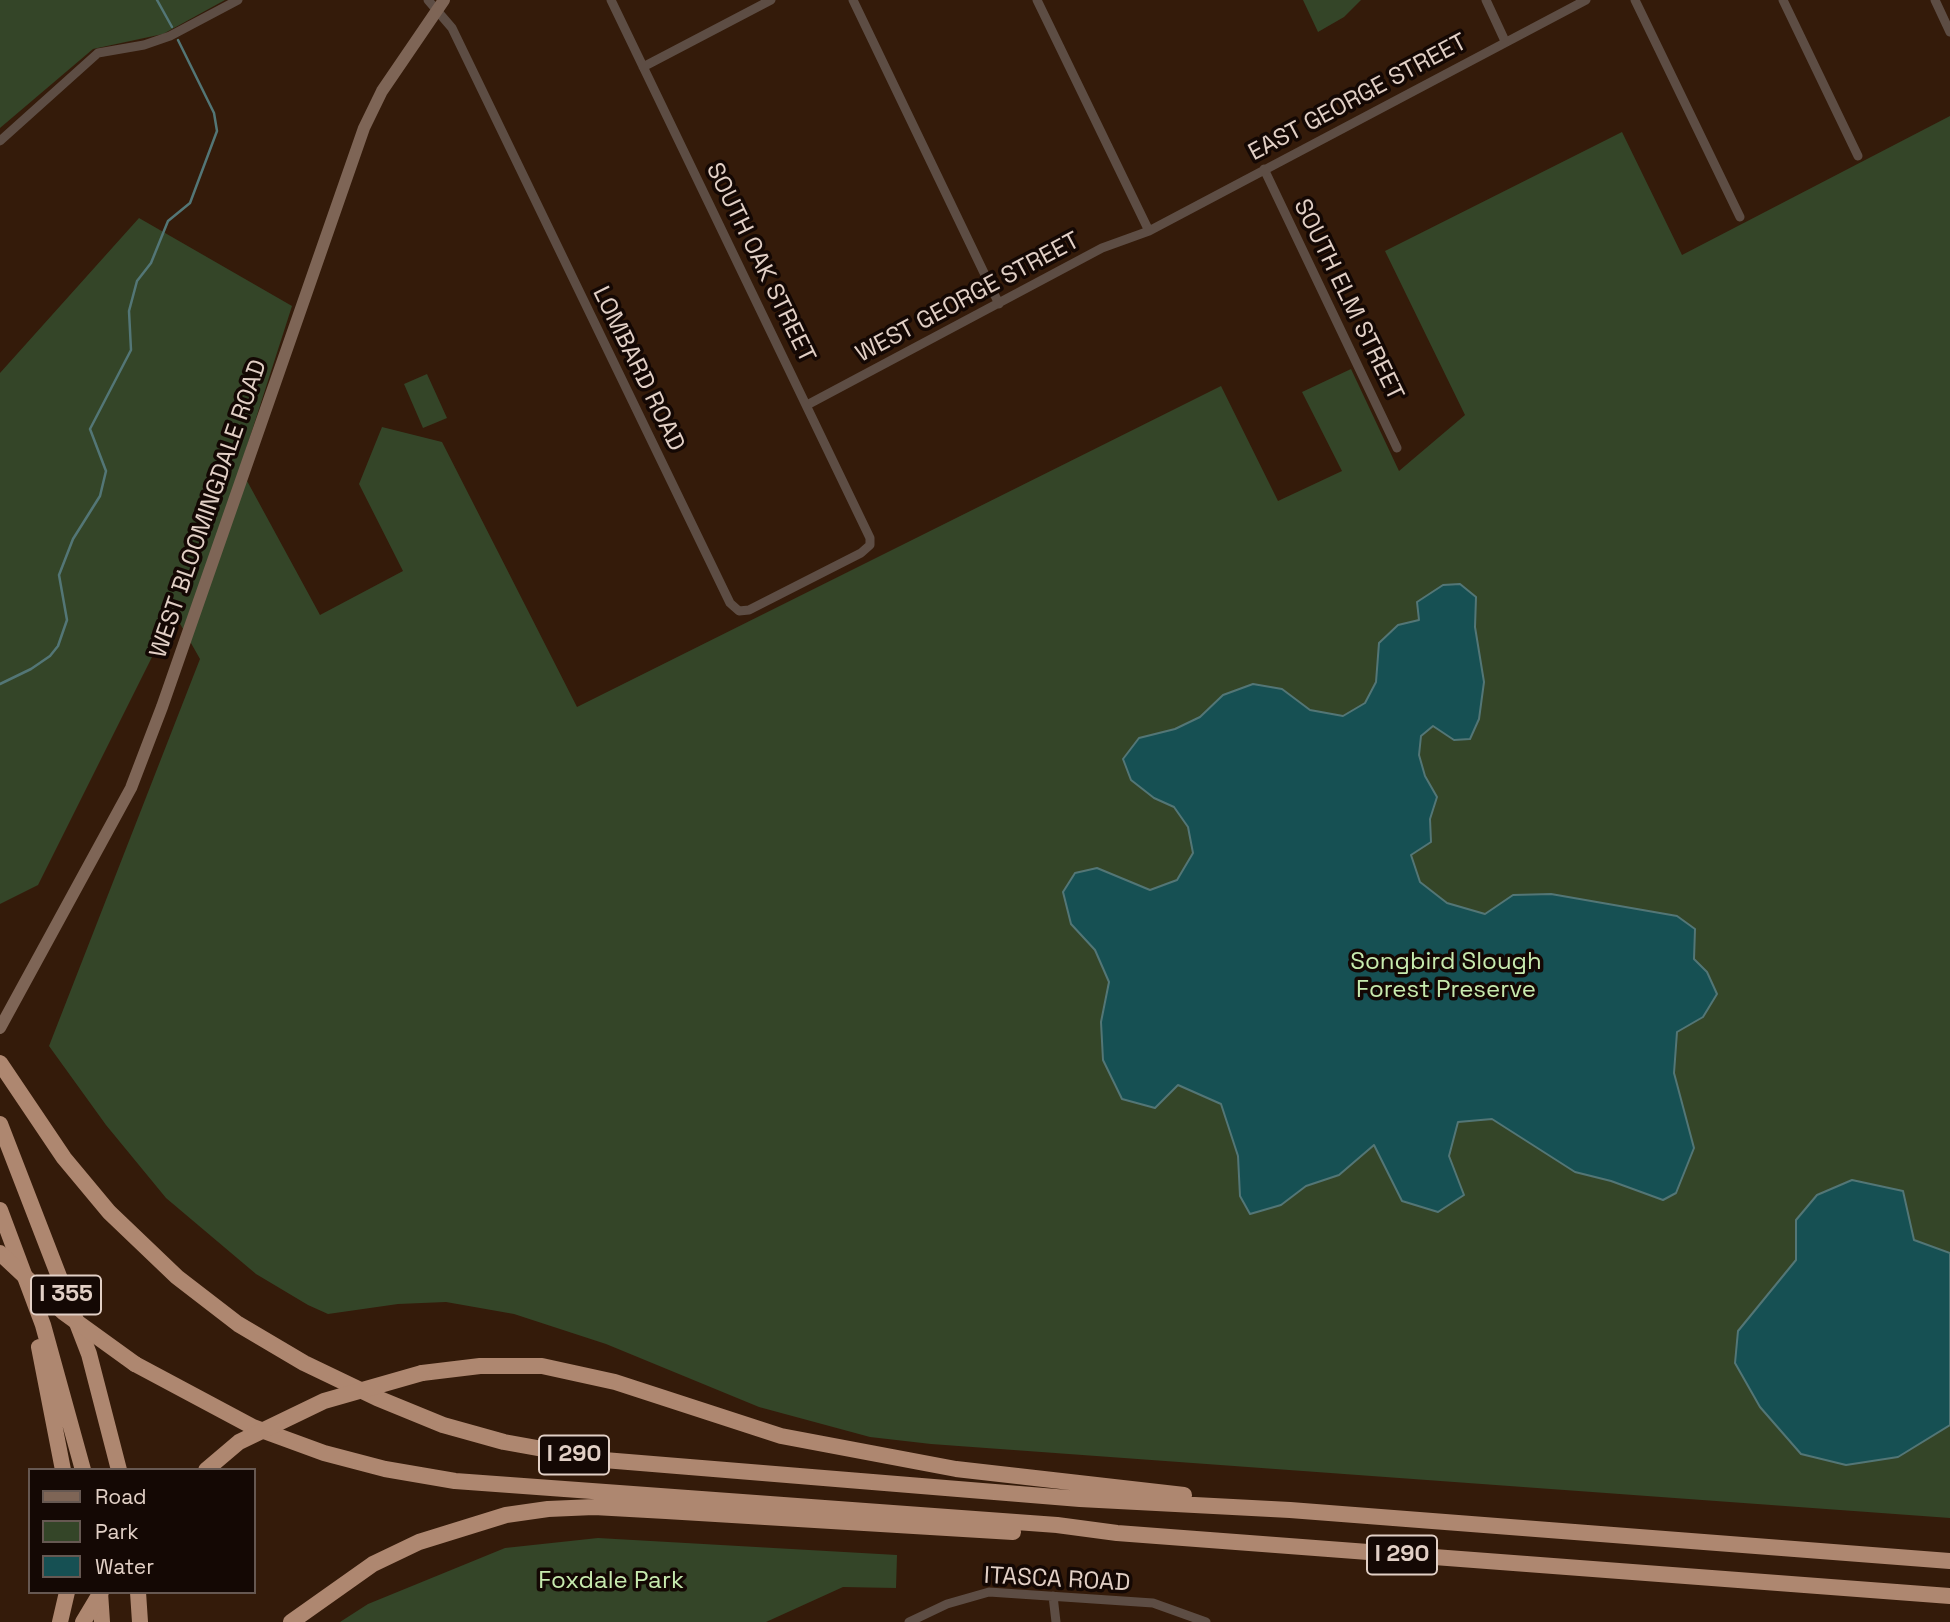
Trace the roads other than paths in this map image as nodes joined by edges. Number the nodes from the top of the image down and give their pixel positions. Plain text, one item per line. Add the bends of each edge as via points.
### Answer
1 (238, 0) edge
2 (611, 0) edge
3 (771, 0) edge
4 (853, 0) edge
5 (1037, 0) edge
6 (1486, 0) edge
7 (1586, 0) edge
8 (1635, 0) edge
9 (1783, 0) edge
10 (1935, 0) edge
11 (436, 3) edge
12 (1950, 32) edge
13 (1506, 41) junction
14 (643, 67) junction
15 (0, 141) edge
16 (1858, 156) dead end
17 (1264, 169) junction
18 (1740, 217) dead end
19 (1149, 231) junction
20 (999, 304) junction
21 (807, 405) junction
22 (1397, 448) dead end
23 (870, 545) joint
24 (1, 1025) edge
25 (0, 1063) edge
26 (0, 1124) edge
27 (0, 1210) edge
28 (7, 1250) edge
29 (63, 1468) edge
30 (82, 1468) edge
31 (118, 1468) edge
32 (208, 1468) edge
33 (1290, 1510) junction
34 (1116, 1533) junction
35 (1950, 1561) edge
36 (67, 1594) edge
37 (99, 1594) edge
38 (100, 1594) edge
39 (138, 1594) edge
40 (1053, 1596) junction
41 (1950, 1596) edge
42 (60, 1622) edge
43 (83, 1622) edge
44 (102, 1622) edge
45 (140, 1622) edge
46 (291, 1622) edge
47 (909, 1622) edge
48 (1056, 1622) edge
49 (1206, 1622) edge

1 - 15 street via 170,37 98,53
2 - 14 street, SOUTH OAK STREET
3 - 14 street
4 - 20 street
5 - 19 street
6 - 13 street
7 - 13 street, EAST GEORGE STREET
8 - 18 street
9 - 16 street
10 - 12 street
11 - 23 street, LOMBARD ROAD via 734,608 749,610
11 - 24 street, WEST BLOOMINGDALE ROAD via 364,128 131,788
13 - 17 street, EAST GEORGE STREET
14 - 21 street, SOUTH OAK STREET
17 - 19 street, EAST GEORGE STREET
17 - 22 street, SOUTH ELM STREET
19 - 20 street, WEST GEORGE STREET via 1102,248
20 - 21 street, WEST GEORGE STREET
21 - 23 street, SOUTH OAK STREET
25 - 33 highway, I 290 via 83,1182 177,1277 238,1324 304,1363 443,1425 504,1442 604,1460 1080,1499
26 - 31 highway, I 355 via 89,1354
27 - 28 highway, I 355
28 - 29 highway via 49,1386
28 - 30 highway, I 355 via 43,1325
28 - 34 highway, I 290, bridge via 63,1311 135,1364 253,1427 385,1469 468,1482
32 - 33 highway, bridge via 239,1442 324,1401 422,1373 480,1366 542,1366 615,1382 781,1436 957,1469
33 - 35 highway, I 290
34 - 41 highway, I 290
34 - 46 highway via 1020,1533 594,1507 548,1509 506,1515 419,1542 373,1564
36 - 42 highway
37 - 43 highway, bridge
38 - 44 highway
39 - 45 highway
40 - 47 street, ITASCA ROAD via 979,1594
40 - 48 street
40 - 49 street, ITASCA ROAD via 1153,1604

